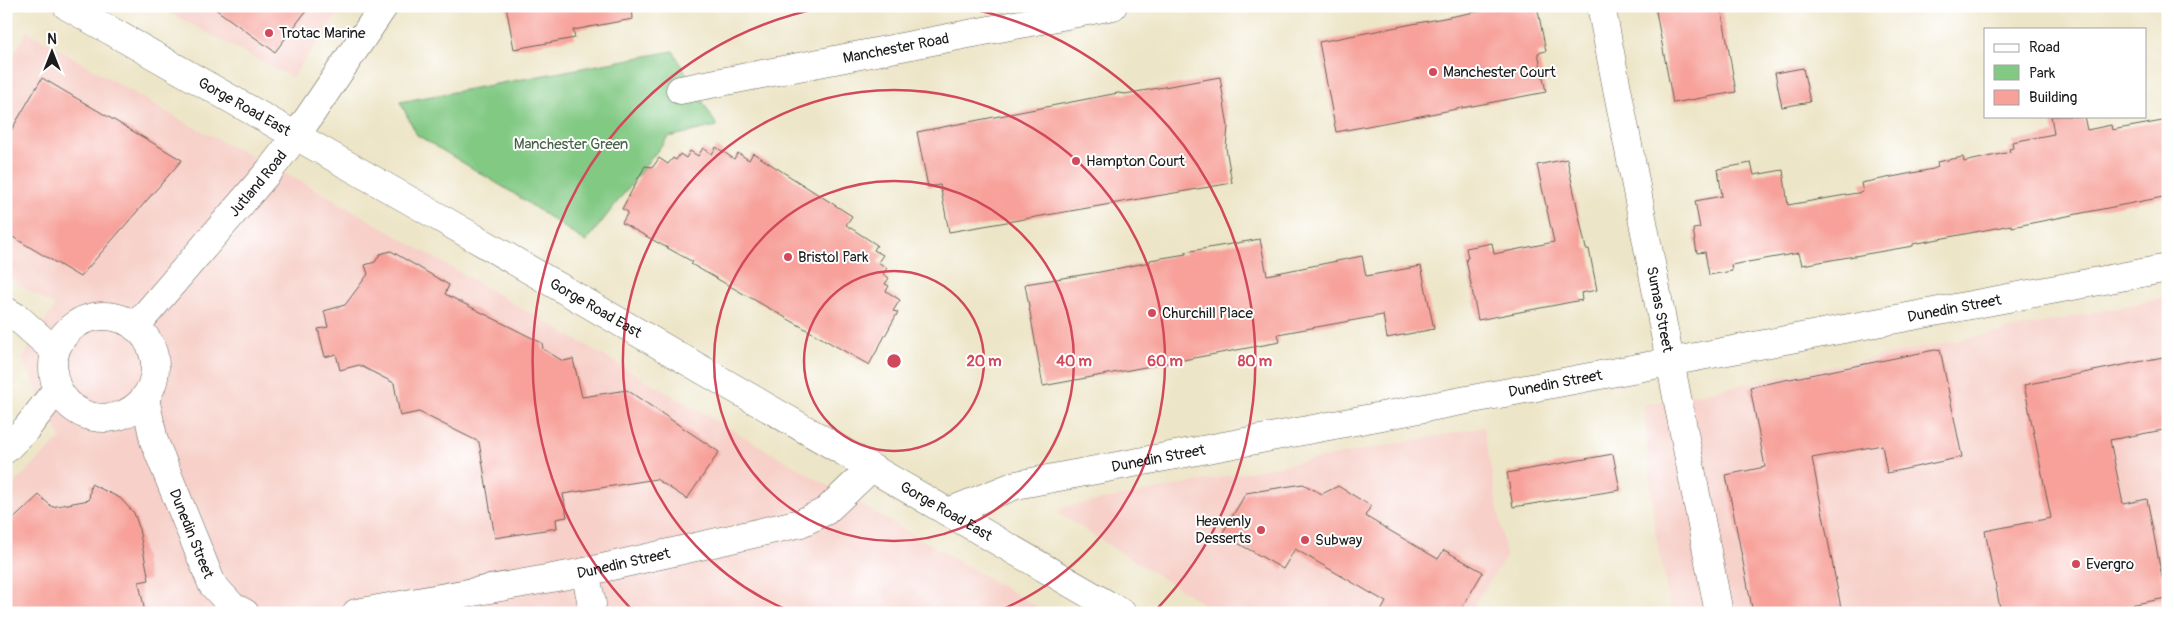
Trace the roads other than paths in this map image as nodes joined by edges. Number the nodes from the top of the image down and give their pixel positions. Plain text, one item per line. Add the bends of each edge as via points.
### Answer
1 (67, 6) edge
2 (384, 6) edge
3 (1113, 6) edge
4 (1601, 6) edge
5 (680, 90) dead end
6 (296, 136) junction
7 (2168, 268) edge
8 (12, 314) edge
9 (136, 327) junction
10 (55, 352) junction
11 (1671, 362) junction
12 (145, 398) junction
13 (66, 399) junction
14 (122, 415) junction
15 (154, 441) junction
16 (6, 449) edge
17 (871, 468) junction
18 (948, 512) junction
19 (585, 572) junction
20 (590, 608) edge
21 (245, 613) edge
22 (356, 613) edge
23 (1122, 613) edge
24 (1719, 613) edge

1 - 6 street, Gorge Road East
2 - 6 street, Jutland Road
3 - 5 street, Manchester Road
4 - 11 street, Sumas Street
6 - 9 street, Jutland Road via 253,192
6 - 17 street, Gorge Road East
7 - 11 street, Dunedin Street
8 - 10 street
9 - 10 street via 109,316 88,318 70,329
9 - 12 street via 148,340 156,370
10 - 13 street via 52,364
11 - 18 street, Dunedin Street via 1016,485
11 - 24 street, Sumas Street
12 - 14 street via 135,409
12 - 15 street, Dunedin Street
13 - 14 street via 89,417 106,419
13 - 16 street via 26,429
14 - 15 street, Dunedin Street
15 - 21 street, Dunedin Street via 212,584 232,606
17 - 18 street, Gorge Road East
17 - 19 street, Dunedin Street via 826,511 801,523
18 - 23 street, Gorge Road East
19 - 20 street
19 - 22 street, Dunedin Street

